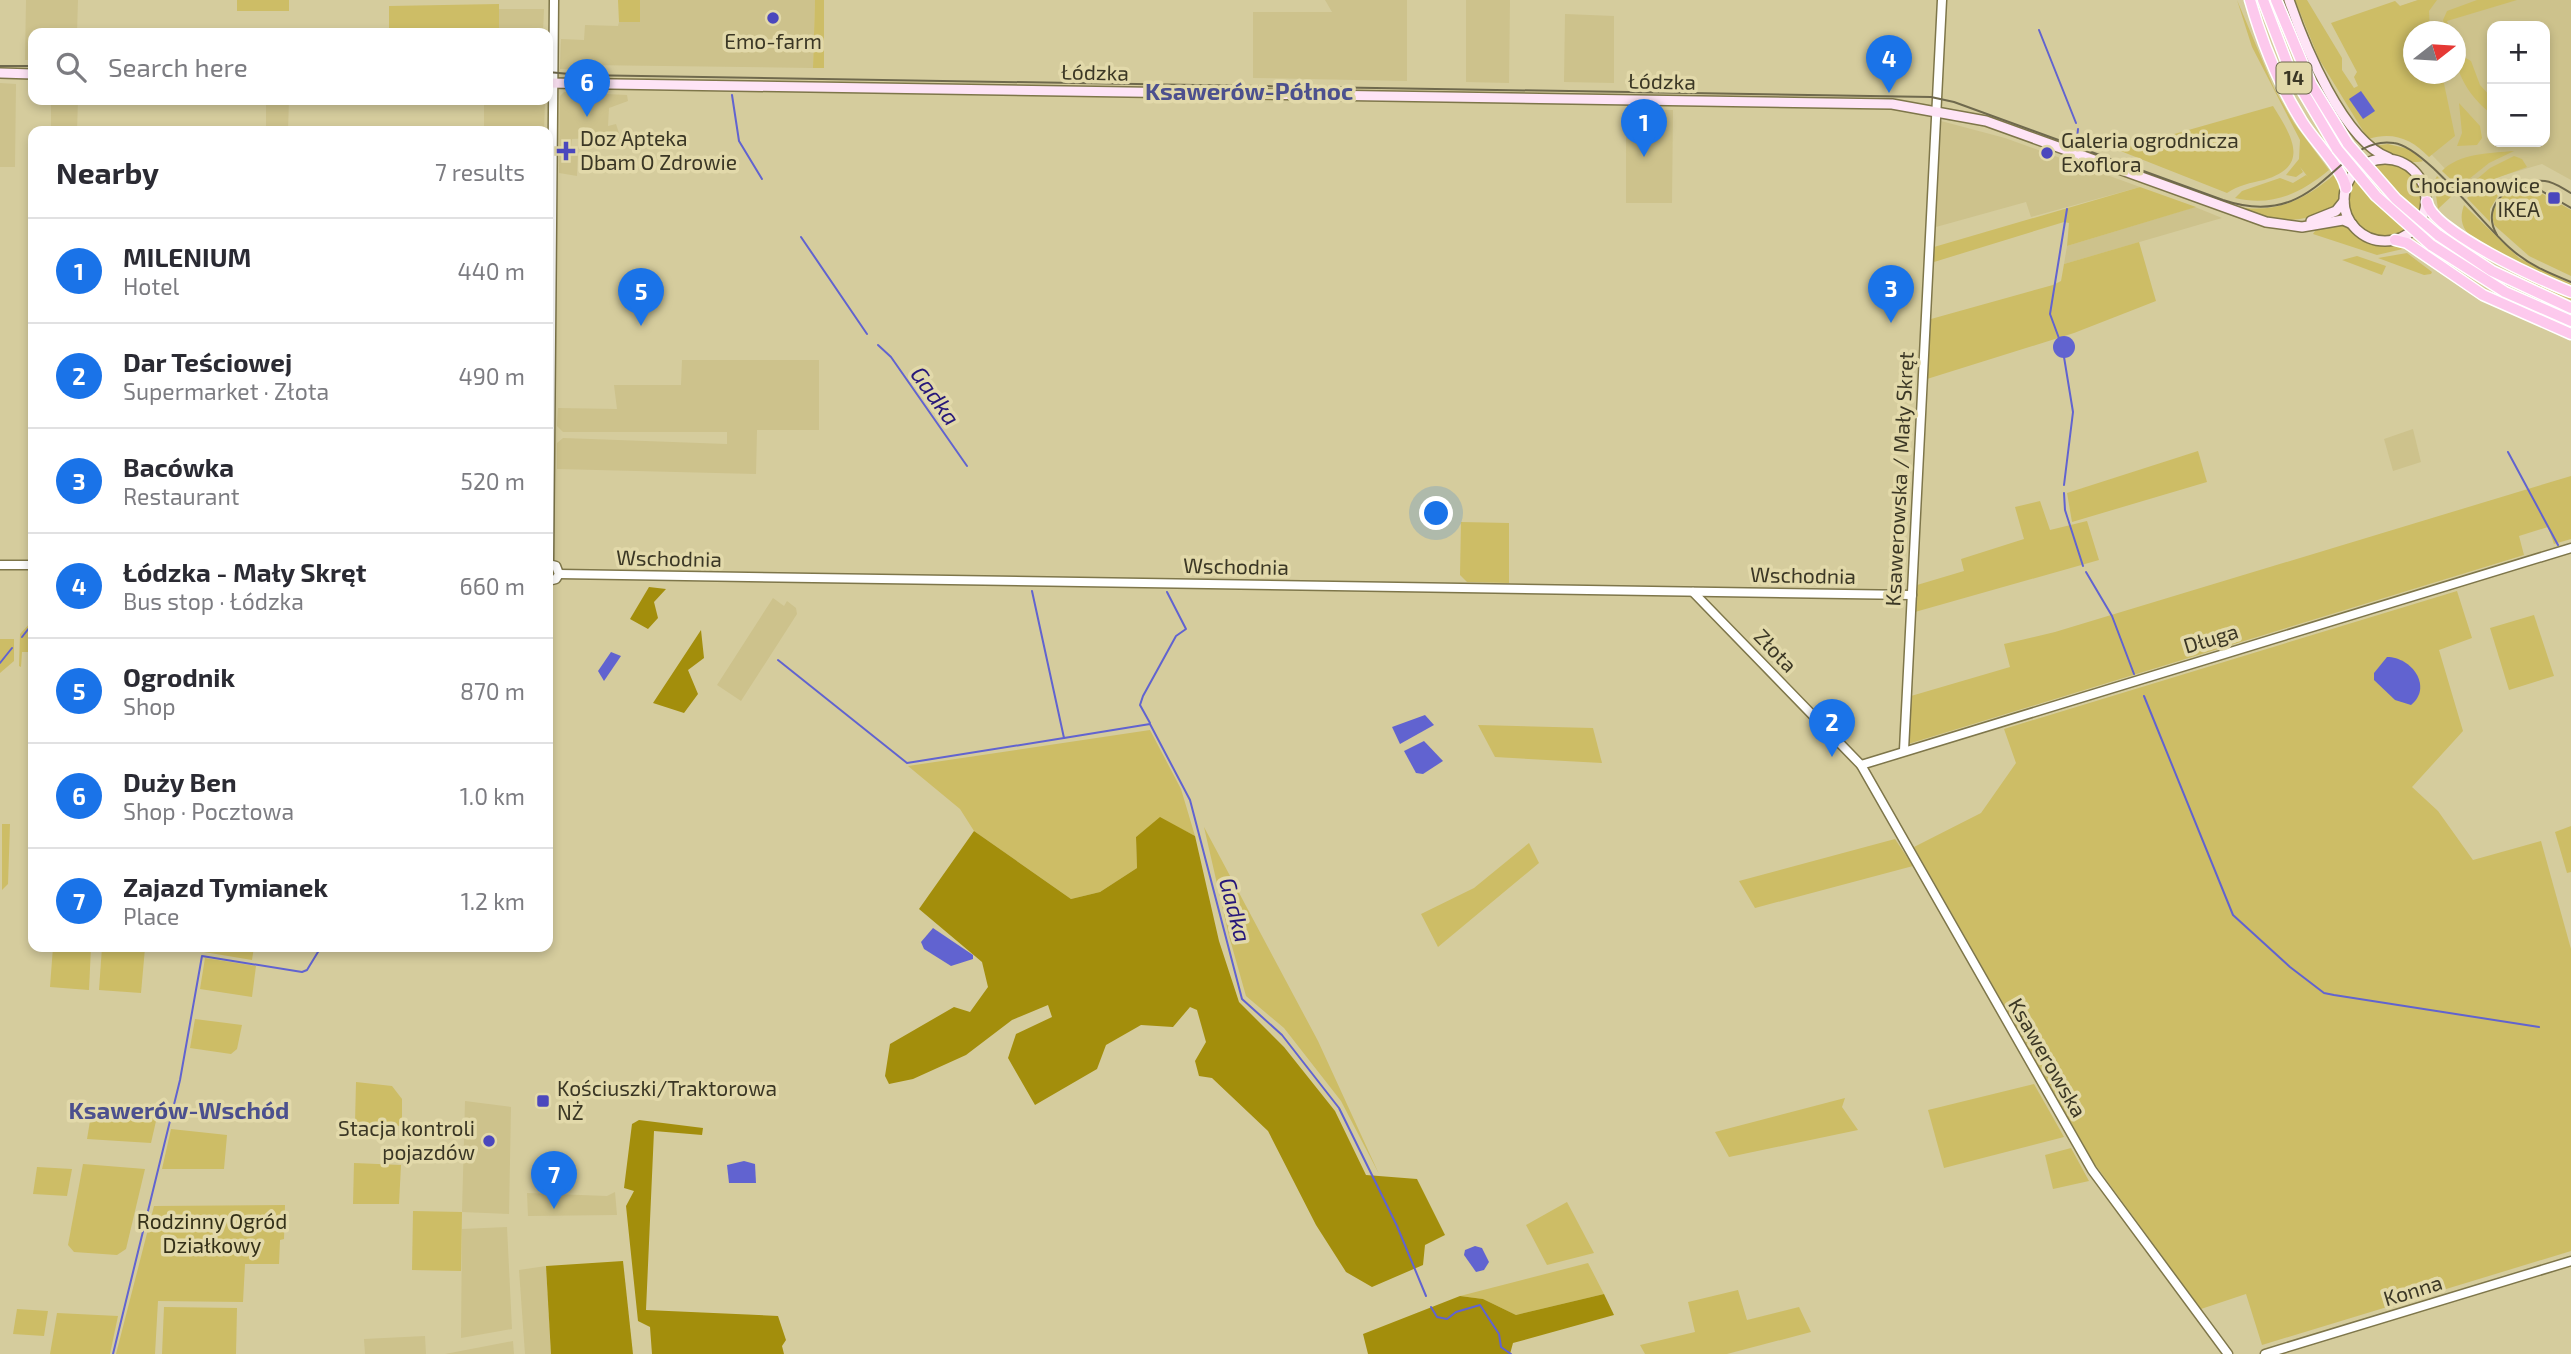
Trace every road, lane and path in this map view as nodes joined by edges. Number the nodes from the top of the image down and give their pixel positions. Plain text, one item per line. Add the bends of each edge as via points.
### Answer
1 (554, 0) edge
2 (1942, 0) edge
3 (2250, 0) edge
4 (2263, 0) edge
5 (2276, 0) edge
6 (2289, 0) edge
7 (553, 28) edge
8 (0, 73) edge
9 (28, 74) edge
10 (553, 83) edge
11 (551, 105) edge
12 (1935, 109) junction
13 (551, 126) edge
14 (2363, 140) junction
15 (2390, 159) junction
16 (2360, 167) junction
17 (2346, 188) junction
18 (2344, 201) junction
19 (2427, 202) junction
20 (2285, 225) junction
21 (2352, 225) junction
22 (2395, 240) junction
23 (2571, 292) edge
24 (2571, 308) edge
25 (2571, 321) edge
26 (2571, 334) edge
27 (2571, 548) edge
28 (0, 565) edge
29 (28, 565) edge
30 (553, 565) edge
31 (559, 574) junction
32 (553, 580) edge
33 (1693, 592) junction
34 (1912, 595) junction
35 (1904, 750) junction
36 (1861, 765) junction
37 (2571, 1261) edge
38 (2228, 1354) edge
39 (2265, 1354) edge

1 - 7 street
2 - 12 street, Ksawerowska / Mały Skręt
3 - 17 main road via 2286,94
4 - 25 main road, 14, bridge via 2289,68 2337,149 2376,196 2431,245 2505,292
5 - 24 main road, 14, bridge via 2311,84 2348,144 2396,199 2438,235 2492,271
6 - 14 main road via 2315,62
8 - 9 main road
10 - 12 main road, Łódzka via 1876,103
11 - 13 street
12 - 20 main road, Łódzka via 2000,126 2258,220
12 - 34 street, Ksawerowska / Mały Skręt
14 - 15 main road
14 - 16 main road via 2366,152
15 - 16 main road
15 - 19 main road via 2405,163 2419,176
16 - 17 main road
17 - 18 main road
18 - 20 main road via 2339,210 2326,216
18 - 21 main road
19 - 22 main road via 2417,225
19 - 23 main road via 2430,213 2481,249
20 - 21 main road via 2302,227 2340,220
21 - 22 main road via 2370,238
22 - 26 main road via 2407,243 2483,295
27 - 35 street, Długa
28 - 29 street
30 - 31 street
31 - 32 street
31 - 33 street, Wschodnia
33 - 34 street, Wschodnia
33 - 36 street, Złota
34 - 35 street, Ksawerowska / Mały Skręt
35 - 36 street, Długa
36 - 38 street, Ksawerowska via 2092,1170
37 - 39 street, Konna

